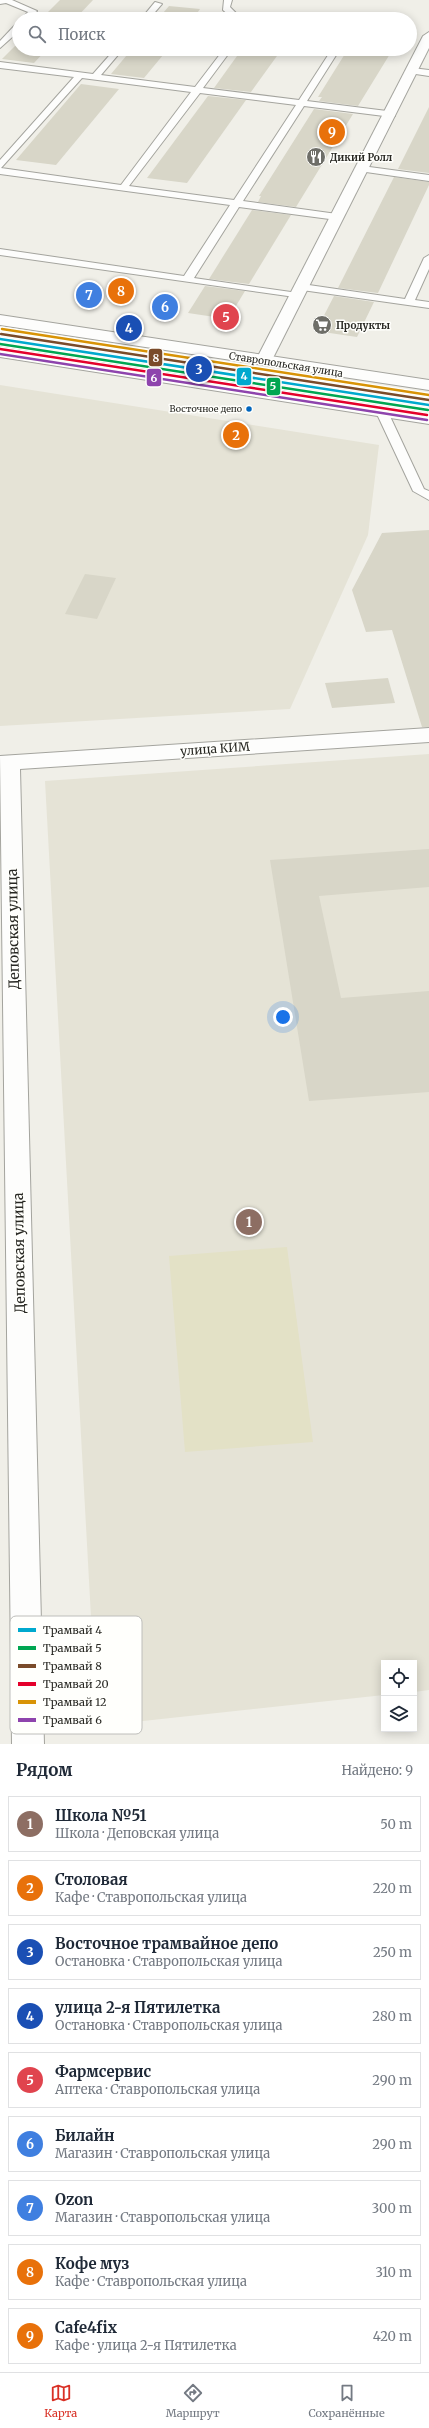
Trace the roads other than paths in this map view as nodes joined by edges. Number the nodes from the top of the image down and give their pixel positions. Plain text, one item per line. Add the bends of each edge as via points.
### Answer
1 (228, 0) edge
2 (0, 2) edge
3 (158, 4) dead end
4 (32, 12) edge
5 (151, 12) edge
6 (230, 12) edge
7 (12, 33) edge
8 (429, 36) edge
9 (0, 46) edge
10 (113, 56) edge
11 (223, 56) edge
12 (332, 56) edge
13 (0, 65) edge
14 (412, 71) junction
15 (429, 73) edge
16 (80, 75) junction
17 (95, 77) junction
18 (198, 89) junction
19 (302, 102) junction
20 (392, 114) junction
21 (0, 166) edge
22 (362, 169) junction
23 (0, 171) edge
24 (429, 178) edge
25 (123, 188) junction
26 (236, 204) junction
27 (337, 217) junction
28 (0, 252) edge
29 (429, 258) edge
30 (187, 280) junction
31 (300, 292) junction
32 (409, 302) junction
33 (429, 305) edge
34 (0, 320) edge
35 (0, 352) edge
36 (264, 360) junction
37 (429, 385) edge
38 (382, 412) junction
39 (429, 419) edge
40 (426, 491) edge
41 (429, 735) edge
42 (5, 763) edge
43 (25, 1616) edge
44 (28, 1734) edge
45 (28, 1744) edge

1 - 6 lane via 226,8
2 - 4 lane via 7,1
3 - 5 lane
7 - 9 lane
8 - 14 main road
10 - 17 lane
11 - 18 lane
12 - 19 lane
13 - 16 lane
14 - 15 lane
14 - 20 main road
16 - 17 lane
16 - 21 lane
17 - 18 lane
18 - 19 lane
18 - 25 lane
19 - 20 lane
19 - 26 lane
20 - 22 main road
22 - 24 lane
22 - 27 main road
23 - 25 lane
25 - 26 lane
26 - 27 lane
26 - 30 lane
27 - 31 main road
28 - 30 lane
29 - 32 lane
30 - 31 lane
31 - 32 lane
31 - 36 main road
32 - 33 lane
34 - 36 main road, Ставропольская улица
35 - 38 main road
36 - 37 main road, Ставропольская улица
38 - 39 main road
38 - 40 lane
41 - 42 main road, улица КИМ
42 - 43 main road, Деповская улица
44 - 45 main road, Деповская улица

